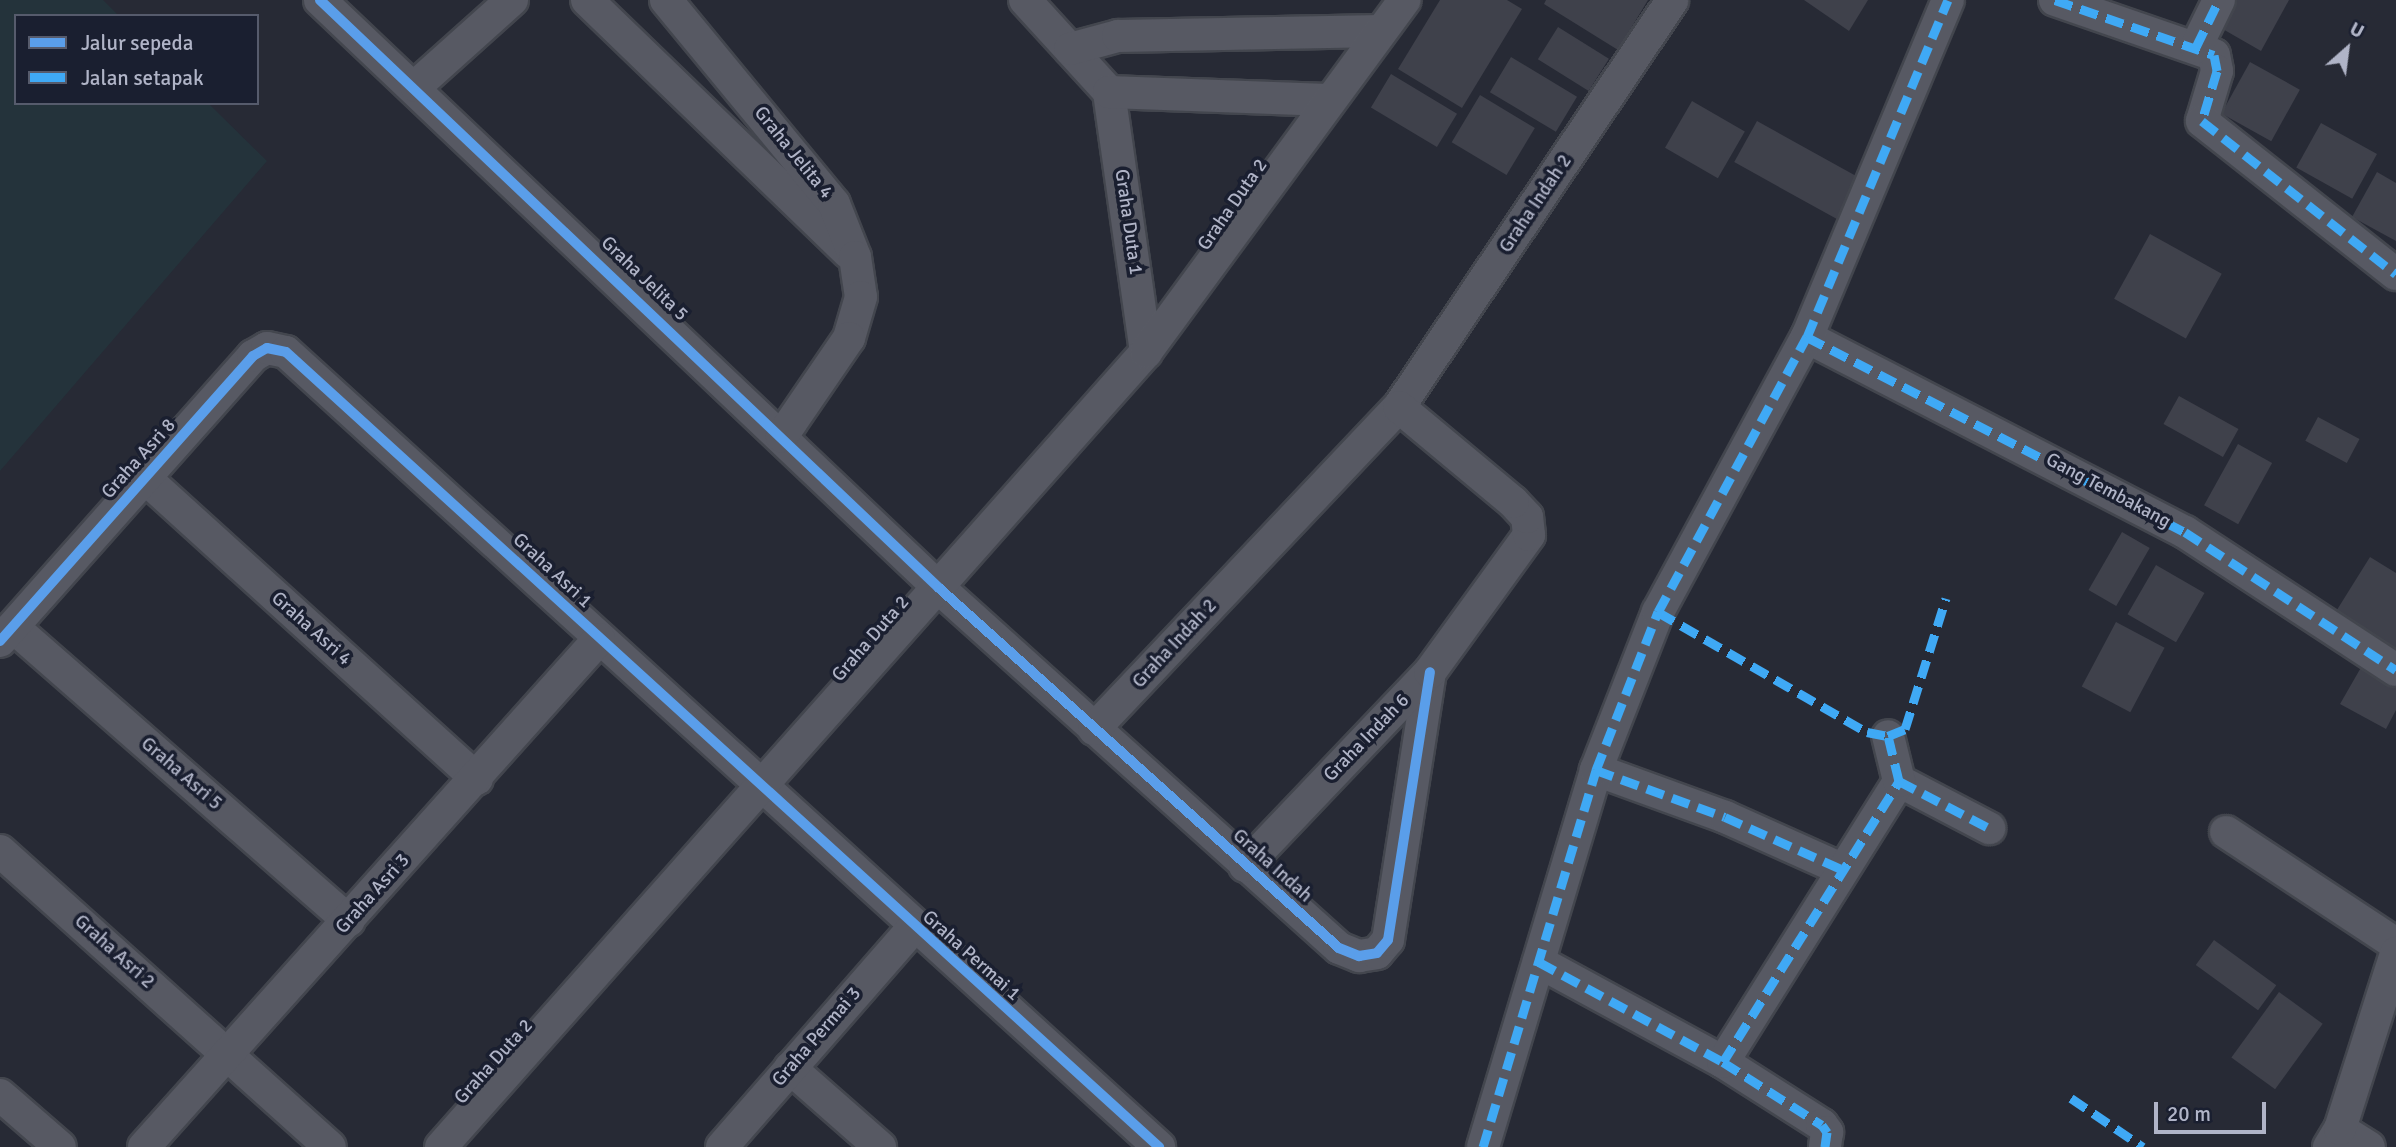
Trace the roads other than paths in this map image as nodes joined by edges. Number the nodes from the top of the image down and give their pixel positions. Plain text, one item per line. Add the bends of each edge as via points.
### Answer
1 (320, 0) edge
2 (512, 0) edge
3 (587, 0) edge
4 (666, 0) edge
5 (1026, 0) edge
6 (1405, 0) edge
7 (1672, 0) edge
8 (1948, 0) edge
9 (2055, 0) edge
10 (2219, 0) edge
11 (1381, 30) junction
12 (2196, 47) junction
13 (1070, 49) junction
14 (416, 86) junction
15 (1109, 92) junction
16 (1328, 100) junction
17 (855, 257) junction
18 (2396, 274) edge
19 (1807, 337) junction
20 (1146, 352) junction
21 (318, 378) joint
22 (1399, 407) junction
23 (782, 436) junction
24 (145, 478) junction
25 (939, 588) junction
26 (6, 634) edge
27 (599, 639) junction
28 (2396, 670) edge
29 (1430, 673) junction
30 (1094, 729) junction
31 (1888, 736) dead end
32 (1596, 771) junction
33 (477, 779) junction
34 (1899, 781) junction
35 (762, 789) junction
36 (1989, 828) dead end
37 (2226, 832) dead end
38 (0, 851) edge
39 (1245, 866) junction
40 (1842, 869) junction
41 (349, 921) junction
42 (913, 928) junction
43 (2396, 944) edge
44 (2396, 953) edge
45 (1539, 962) junction
46 (228, 1054) junction
47 (1723, 1062) junction
48 (790, 1068) junction
49 (0, 1095) edge
50 (2335, 1138) edge
51 (60, 1147) edge
52 (144, 1147) edge
53 (330, 1147) edge
54 (440, 1147) edge
55 (722, 1147) edge
56 (880, 1147) edge
57 (1159, 1147) edge
58 (1483, 1147) edge
59 (1825, 1147) edge
60 (2369, 1147) edge

1 - 14 street, Graha Jelita 5
2 - 14 street
3 - 17 street
4 - 17 street, Graha Jelita 4 via 834,204
5 - 13 street
6 - 11 street, Graha Duta 2
7 - 22 street, Graha Indah 2
8 - 19 street
9 - 12 street
10 - 12 street
11 - 13 street via 1118,36
11 - 16 street, Graha Duta 2
12 - 18 street via 2214,55 2217,71 2202,121
13 - 15 street
14 - 23 street, Graha Jelita 5
15 - 16 street
15 - 20 street, Graha Duta 1
16 - 20 street, Graha Duta 2
17 - 23 street, Graha Jelita 4 via 861,297 849,338
19 - 28 street, Gang Tembakang via 2185,532
19 - 32 street via 1658,612
20 - 25 street, Graha Duta 2
21 - 24 street, Graha Asri 8 via 286,352 267,348 253,356
21 - 27 street, Graha Asri 1
22 - 29 street, Graha Indah 6 via 1527,517 1529,535
22 - 30 street, Graha Indah 2
23 - 25 street, Graha Jelita 5
24 - 26 street, Graha Asri 8
24 - 33 street, Graha Asri 4
25 - 30 street, Graha Indah
25 - 35 street, Graha Duta 2
26 - 41 street, Graha Asri 5
27 - 33 street, Graha Asri 3
27 - 35 street, Graha Asri 1
29 - 39 street, Graha Indah 6
29 - 39 street, Graha Indah via 1388,940 1377,953 1359,957 1339,948
30 - 39 street, Graha Indah
31 - 34 street
32 - 40 street via 1724,817
32 - 45 street
33 - 41 street, Graha Asri 3
34 - 36 street
34 - 40 street
35 - 42 street, Graha Permai 1
35 - 54 street, Graha Duta 2
37 - 43 street
38 - 46 street, Graha Asri 2
40 - 47 street
41 - 46 street, Graha Asri 3
42 - 48 street, Graha Permai 3
42 - 57 street, Graha Permai 1
44 - 50 street
45 - 47 street
45 - 58 street
46 - 52 street, Graha Asri 3
46 - 53 street, Graha Asri 2
47 - 59 street via 1822,1125 1828,1132
48 - 55 street, Graha Permai 3
48 - 56 street
49 - 51 street
50 - 60 street

